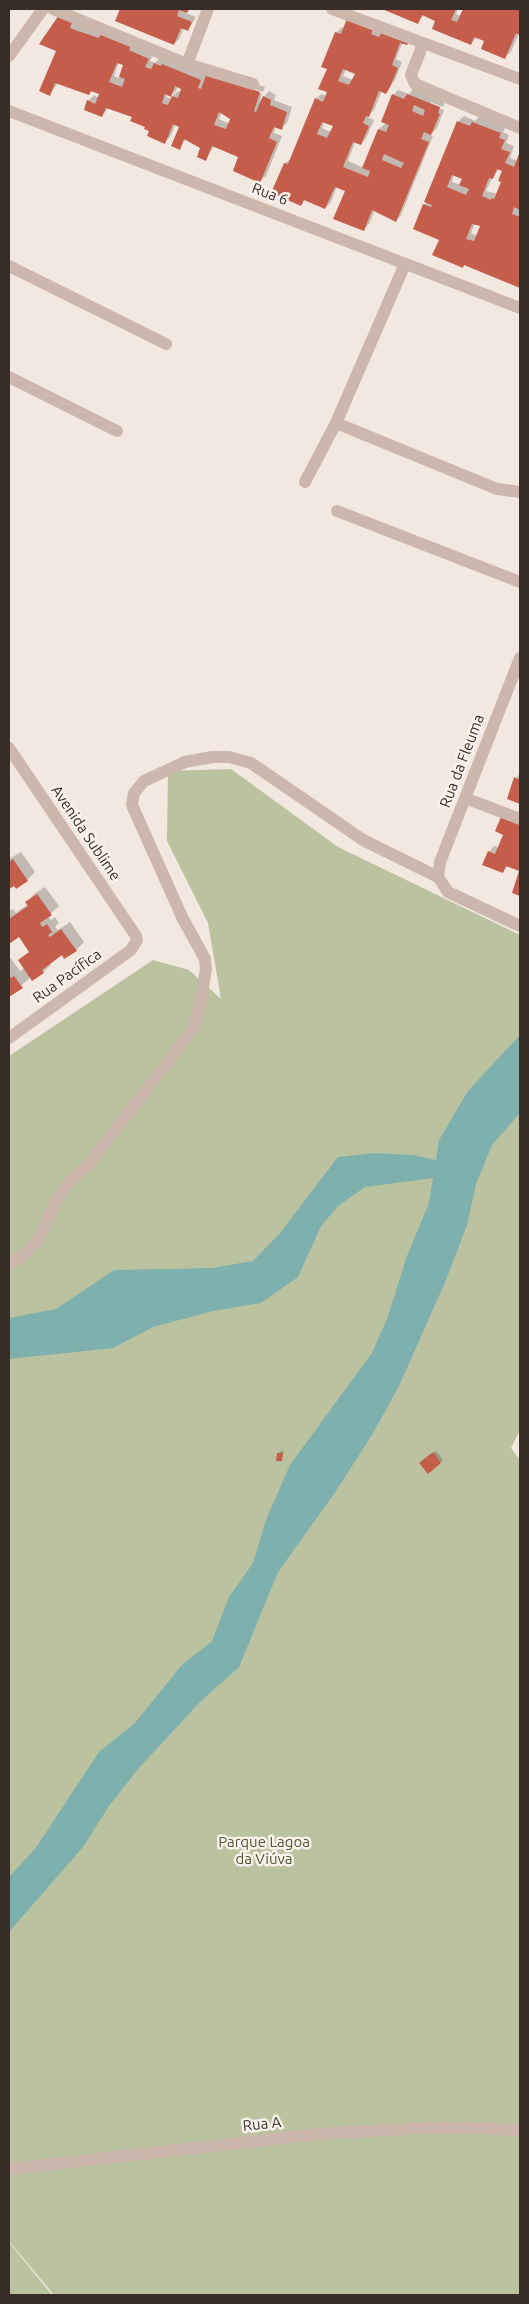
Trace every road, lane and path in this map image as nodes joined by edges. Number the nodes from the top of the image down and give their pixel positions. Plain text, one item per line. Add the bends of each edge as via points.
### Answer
1 (43, 9) edge
2 (53, 9) edge
3 (208, 9) edge
4 (332, 9) edge
5 (423, 44) junction
6 (9, 56) edge
7 (186, 64) junction
8 (520, 79) edge
9 (253, 84) dead end
10 (9, 111) edge
11 (520, 128) edge
12 (405, 264) junction
13 (9, 266) edge
14 (520, 308) edge
15 (166, 344) dead end
16 (9, 377) edge
17 (336, 423) junction
18 (116, 431) dead end
19 (306, 482) dead end
20 (520, 492) edge
21 (337, 511) dead end
22 (520, 582) edge
23 (520, 658) edge
24 (9, 748) edge
25 (465, 798) junction
26 (520, 819) edge
27 (438, 877) junction
28 (520, 926) edge
29 (136, 936) joint
30 (9, 1038) edge
31 (9, 1264) edge
32 (520, 2130) edge
33 (9, 2169) edge

1 - 6 street
2 - 7 street
3 - 7 street
4 - 5 street
5 - 8 street
5 - 11 street via 411,75 415,84
7 - 9 street
10 - 12 street, Rua 6
12 - 14 street, Rua 6
12 - 17 street
13 - 15 street
16 - 18 street
17 - 19 street
17 - 20 street via 497,489
21 - 22 street
23 - 25 street, Rua da Fleuma
24 - 29 street, Avenida Sublime
25 - 26 street
25 - 27 street, Rua da Fleuma via 440,862
27 - 28 street via 448,892
27 - 31 street via 363,840 251,763 229,757 212,757 186,762 144,781 134,793 132,805 182,918 205,959 199,1011 192,1030 89,1164 59,1196 36,1244
29 - 30 street, Rua Pacífica via 131,950
32 - 33 street, Rua A via 444,2127 318,2134

